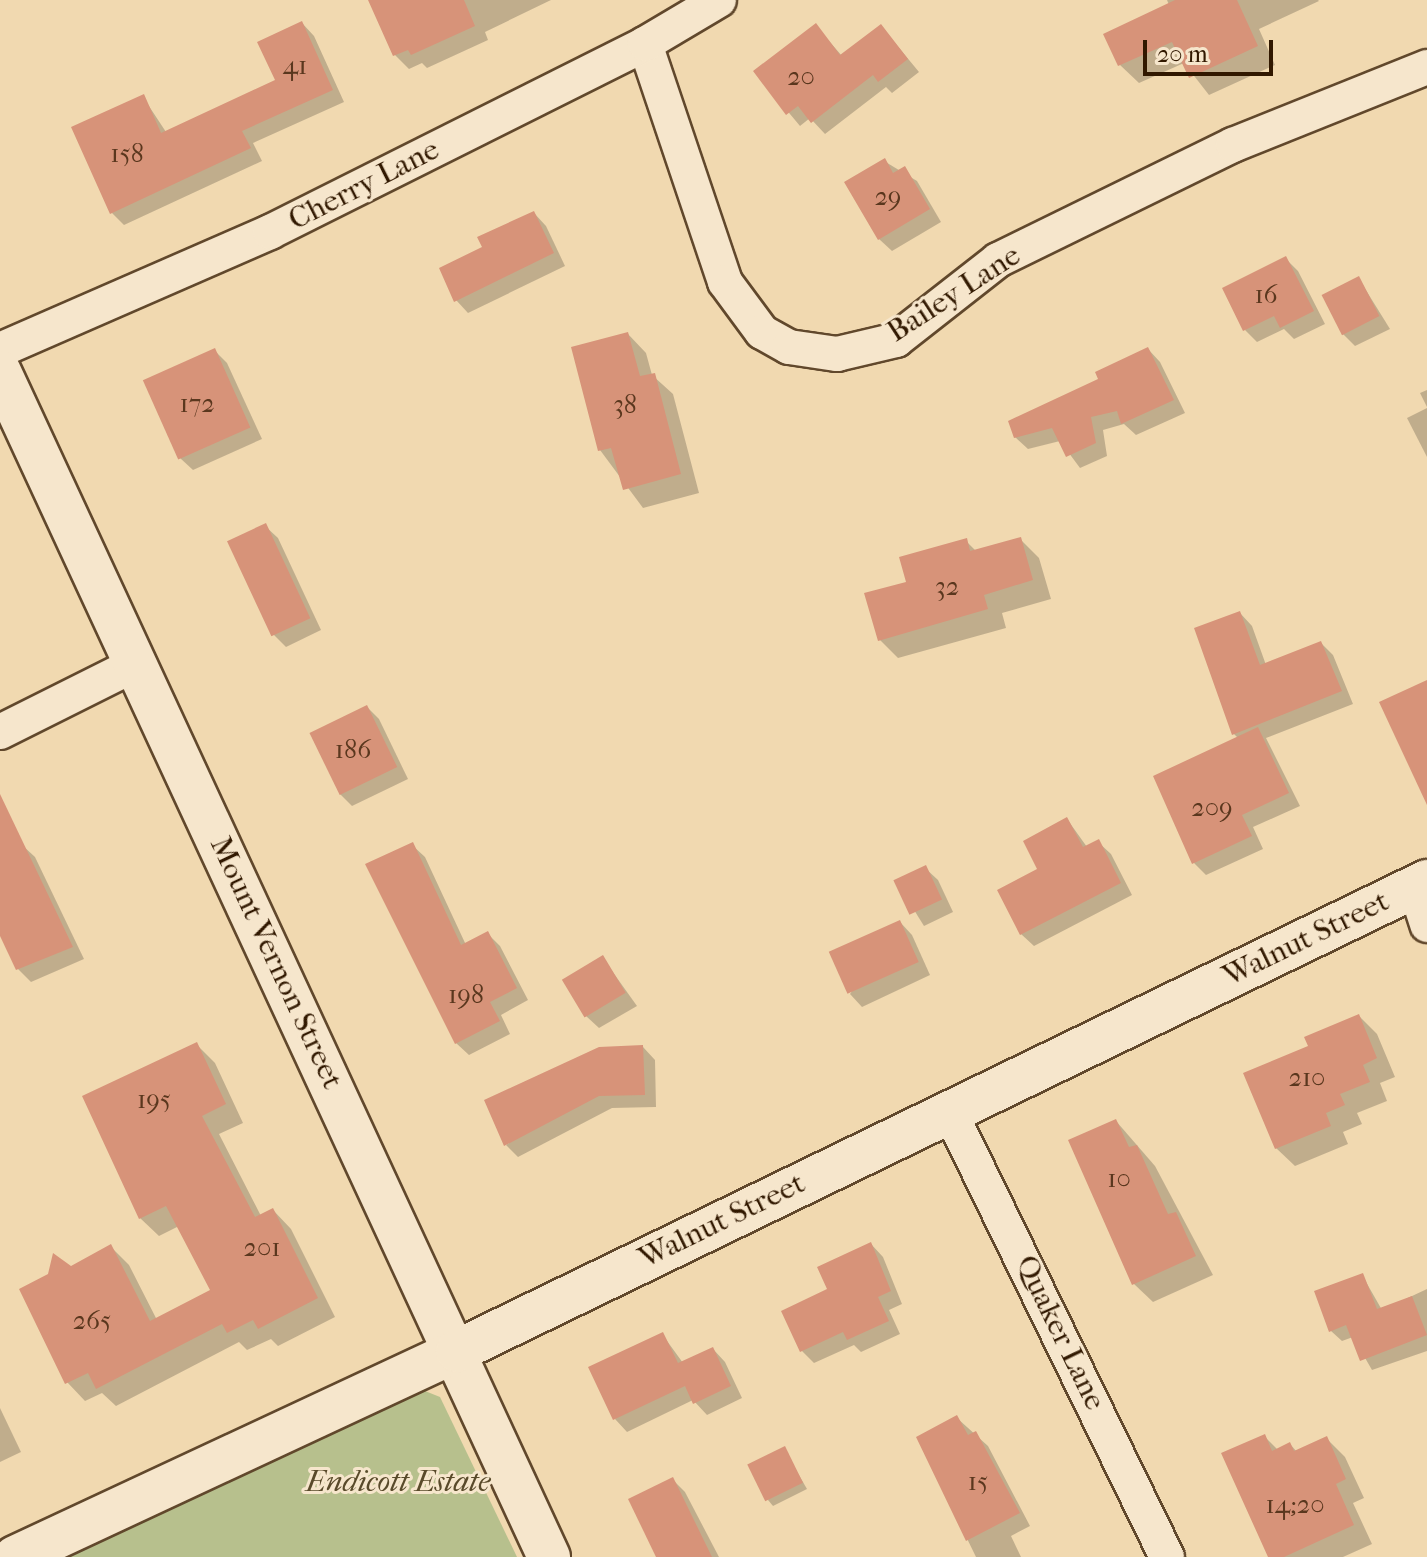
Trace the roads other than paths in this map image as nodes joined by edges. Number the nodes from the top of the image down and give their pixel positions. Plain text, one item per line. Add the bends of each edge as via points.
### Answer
1 (719, 0) edge
2 (645, 44) junction
3 (1427, 67) edge
4 (0, 350) edge
5 (0, 372) edge
6 (136, 664) junction
7 (0, 732) edge
8 (1423, 898) edge
9 (949, 1110) junction
10 (457, 1351) junction
11 (15, 1557) edge
12 (549, 1557) edge
13 (1167, 1557) edge

1 - 2 street, Cherry Lane
2 - 3 street, Bailey Lane via 725,282 762,332 789,347 837,354 896,340 998,260 1233,145
2 - 4 street, Cherry Lane via 270,232
5 - 6 street, Mount Vernon Street
6 - 7 street
6 - 10 street, Mount Vernon Street
8 - 9 street, Walnut Street
9 - 10 street, Walnut Street
9 - 13 street, Quaker Lane
10 - 11 street, Walnut Street
10 - 12 street, Mount Vernon Street

